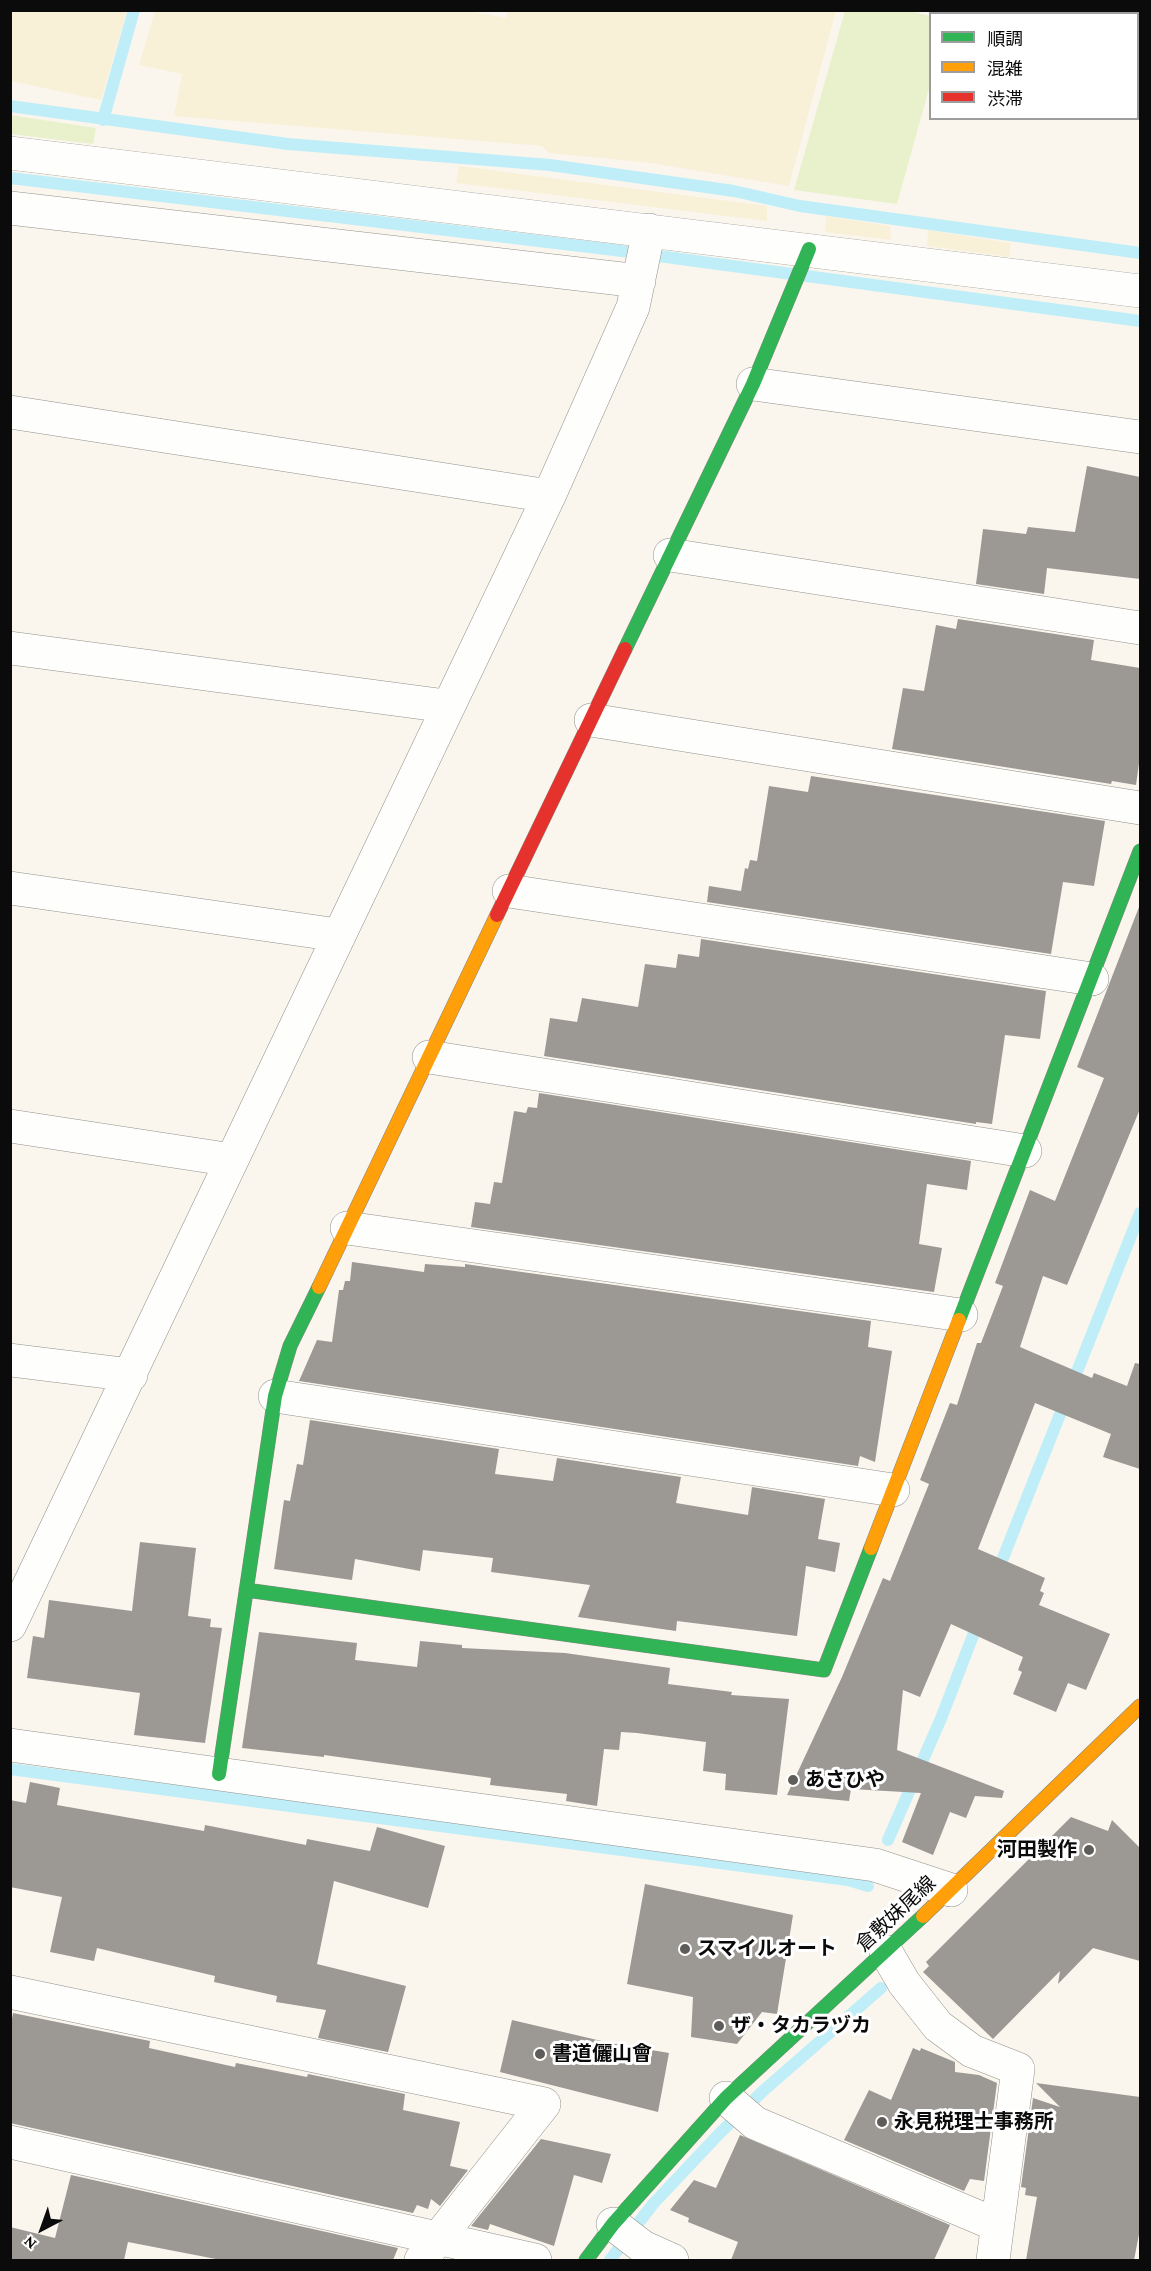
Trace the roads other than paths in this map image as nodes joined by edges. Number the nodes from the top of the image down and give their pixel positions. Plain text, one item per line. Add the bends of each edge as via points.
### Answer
1 (10, 153) edge
2 (10, 208) edge
3 (644, 256) junction
4 (806, 256) junction
5 (1140, 291) edge
6 (753, 384) junction
7 (10, 412) edge
8 (1140, 437) edge
9 (549, 496) junction
10 (670, 555) junction
11 (1140, 628) edge
12 (10, 648) edge
13 (446, 706) junction
14 (591, 720) junction
15 (1140, 808) edge
16 (1140, 851) edge
17 (10, 888) edge
18 (509, 891) junction
19 (338, 935) junction
20 (1092, 979) junction
21 (429, 1057) junction
22 (10, 1126) edge
23 (1025, 1151) junction
24 (232, 1160) junction
25 (347, 1228) junction
26 (962, 1315) junction
27 (10, 1360) edge
28 (131, 1375) junction
29 (274, 1396) junction
30 (893, 1490) junction
31 (246, 1590) junction
32 (10, 1625) edge
33 (1140, 1706) edge
34 (10, 1745) edge
35 (219, 1774) junction
36 (951, 1890) junction
37 (886, 1952) junction
38 (10, 1992) edge
39 (739, 2110) junction
40 (10, 2142) edge
41 (998, 2225) junction
42 (626, 2235) junction
43 (428, 2249) edge
44 (535, 2260) edge
45 (586, 2260) edge
46 (672, 2260) edge
47 (993, 2260) edge

1 - 3 street
2 - 3 street
3 - 4 street
3 - 9 street via 633,307
4 - 5 street
4 - 6 street
6 - 8 street
6 - 10 street
7 - 9 street
9 - 13 street
10 - 11 street
10 - 14 street
12 - 13 street
13 - 19 street
14 - 15 street
14 - 18 street
16 - 20 street
17 - 19 street
18 - 20 street
18 - 21 street
19 - 24 street
20 - 23 street
21 - 23 street
21 - 25 street
22 - 24 street
23 - 26 street
24 - 28 street
25 - 26 street
25 - 29 street via 290,1346
26 - 30 street
27 - 28 street
28 - 32 street
29 - 30 street
29 - 31 street
30 - 31 street via 824,1670
31 - 35 street
33 - 36 street, 倉敷妹尾線
34 - 35 street
35 - 36 street via 875,1865
36 - 37 street, 倉敷妹尾線
37 - 39 street, 倉敷妹尾線
37 - 41 street via 904,1983 938,2026 972,2051 1018,2069
38 - 43 street via 544,2104
39 - 41 street
39 - 42 street, 倉敷妹尾線
40 - 43 street
41 - 47 street
42 - 45 street, 倉敷妹尾線
42 - 46 street
43 - 44 street

